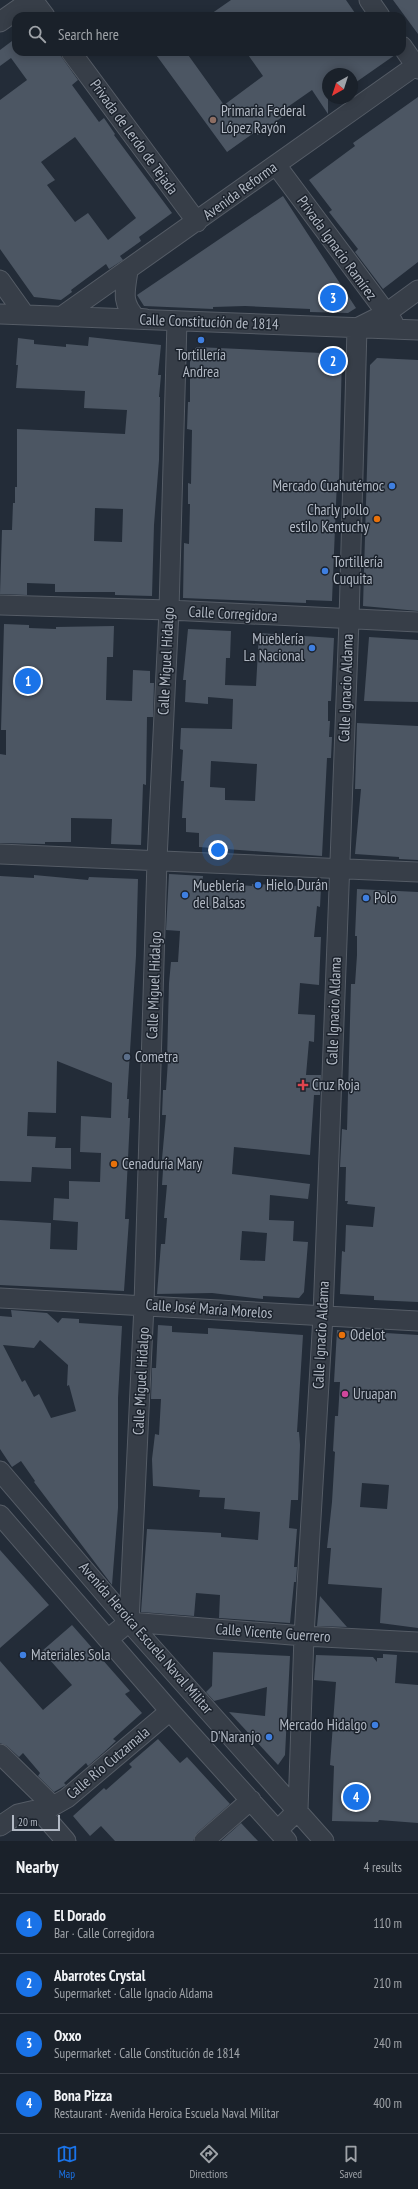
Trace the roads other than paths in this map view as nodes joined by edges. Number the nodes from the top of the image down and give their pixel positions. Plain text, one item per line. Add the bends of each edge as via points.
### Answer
1 (32, 0) edge
2 (369, 0) edge
3 (15, 12) edge
4 (42, 12) edge
5 (377, 12) edge
6 (12, 14) edge
7 (0, 22) edge
8 (406, 51) edge
9 (74, 56) edge
10 (417, 66) edge
11 (276, 165) junction
12 (197, 222) junction
13 (128, 271) junction
14 (0, 280) edge
15 (418, 290) edge
16 (0, 314) edge
17 (385, 314) junction
18 (25, 315) junction
19 (62, 316) junction
20 (153, 320) junction
21 (177, 321) junction
22 (357, 328) junction
23 (399, 329) junction
24 (418, 330) edge
25 (0, 605) edge
26 (169, 610) junction
27 (349, 620) junction
28 (418, 622) edge
29 (0, 854) edge
30 (157, 860) junction
31 (339, 868) junction
32 (418, 872) edge
33 (0, 1298) edge
34 (144, 1305) junction
35 (323, 1316) junction
36 (418, 1321) edge
37 (0, 1471) edge
38 (4, 1526) edge
39 (129, 1622) junction
40 (304, 1636) junction
41 (108, 1639) junction
42 (418, 1642) edge
43 (170, 1711) junction
44 (0, 1754) edge
45 (251, 1800) junction
46 (46, 1808) junction
47 (298, 1810) junction
48 (0, 1826) edge
49 (282, 1836) edge
50 (66, 1841) edge
51 (204, 1841) edge
52 (324, 1841) edge

1 - 3 street
1 - 4 street
2 - 5 street
6 - 7 street
8 - 10 street
9 - 12 street, Privada de Lerdo de Tejada
10 - 11 street, Avenida Reforma
11 - 12 street, Avenida Reforma
11 - 17 street, Privada Ignacio Ramírez
12 - 13 street, Avenida Reforma
13 - 19 street, Avenida Reforma
13 - 20 street via 124,300 128,310 136,318
14 - 18 street
15 - 17 street
16 - 18 street, Calle Constitución de 1814
17 - 22 street
17 - 23 street, Privada Ignacio Ramírez
18 - 19 street, Calle Constitución de 1814
19 - 20 street, Calle Constitución de 1814
20 - 21 street, Calle Constitución de 1814
21 - 22 street, Calle Constitución de 1814
21 - 26 street, Calle Miguel Hidalgo
22 - 23 street, Calle Constitución de 1814
22 - 27 street, Calle Ignacio Aldama
23 - 24 street, Calle Constitución de 1814
25 - 26 street, Calle Corregidora
26 - 27 street, Calle Corregidora
26 - 30 street, Calle Miguel Hidalgo
27 - 28 street, Calle Corregidora
27 - 31 street, Calle Ignacio Aldama
29 - 30 street
30 - 31 street
30 - 34 street, Calle Miguel Hidalgo
31 - 32 street
31 - 35 street, Calle Ignacio Aldama
33 - 34 street, Calle José María Morelos
34 - 35 street, Calle José María Morelos
34 - 39 street, Calle Miguel Hidalgo
35 - 36 street, Calle José María Morelos
35 - 40 street, Calle Ignacio Aldama
37 - 39 street, Avenida Heroica Escuela Naval Militar
38 - 41 street, Avenida Heroica Escuela Naval Militar
39 - 40 street, Calle Vicente Guerrero
39 - 41 street
39 - 47 street, Avenida Heroica Escuela Naval Militar
40 - 42 street, Calle Vicente Guerrero
40 - 47 street, Calle Ignacio Aldama
41 - 43 street, Avenida Heroica Escuela Naval Militar
43 - 45 street, Avenida Heroica Escuela Naval Militar
43 - 46 street, Calle Río Cutzamala via 79,1790
44 - 46 street
45 - 49 street, Avenida Heroica Escuela Naval Militar
45 - 51 street
46 - 48 street, Calle Río Cutzamala via 18,1814
46 - 50 street
47 - 49 street
47 - 52 street, Avenida Heroica Escuela Naval Militar

